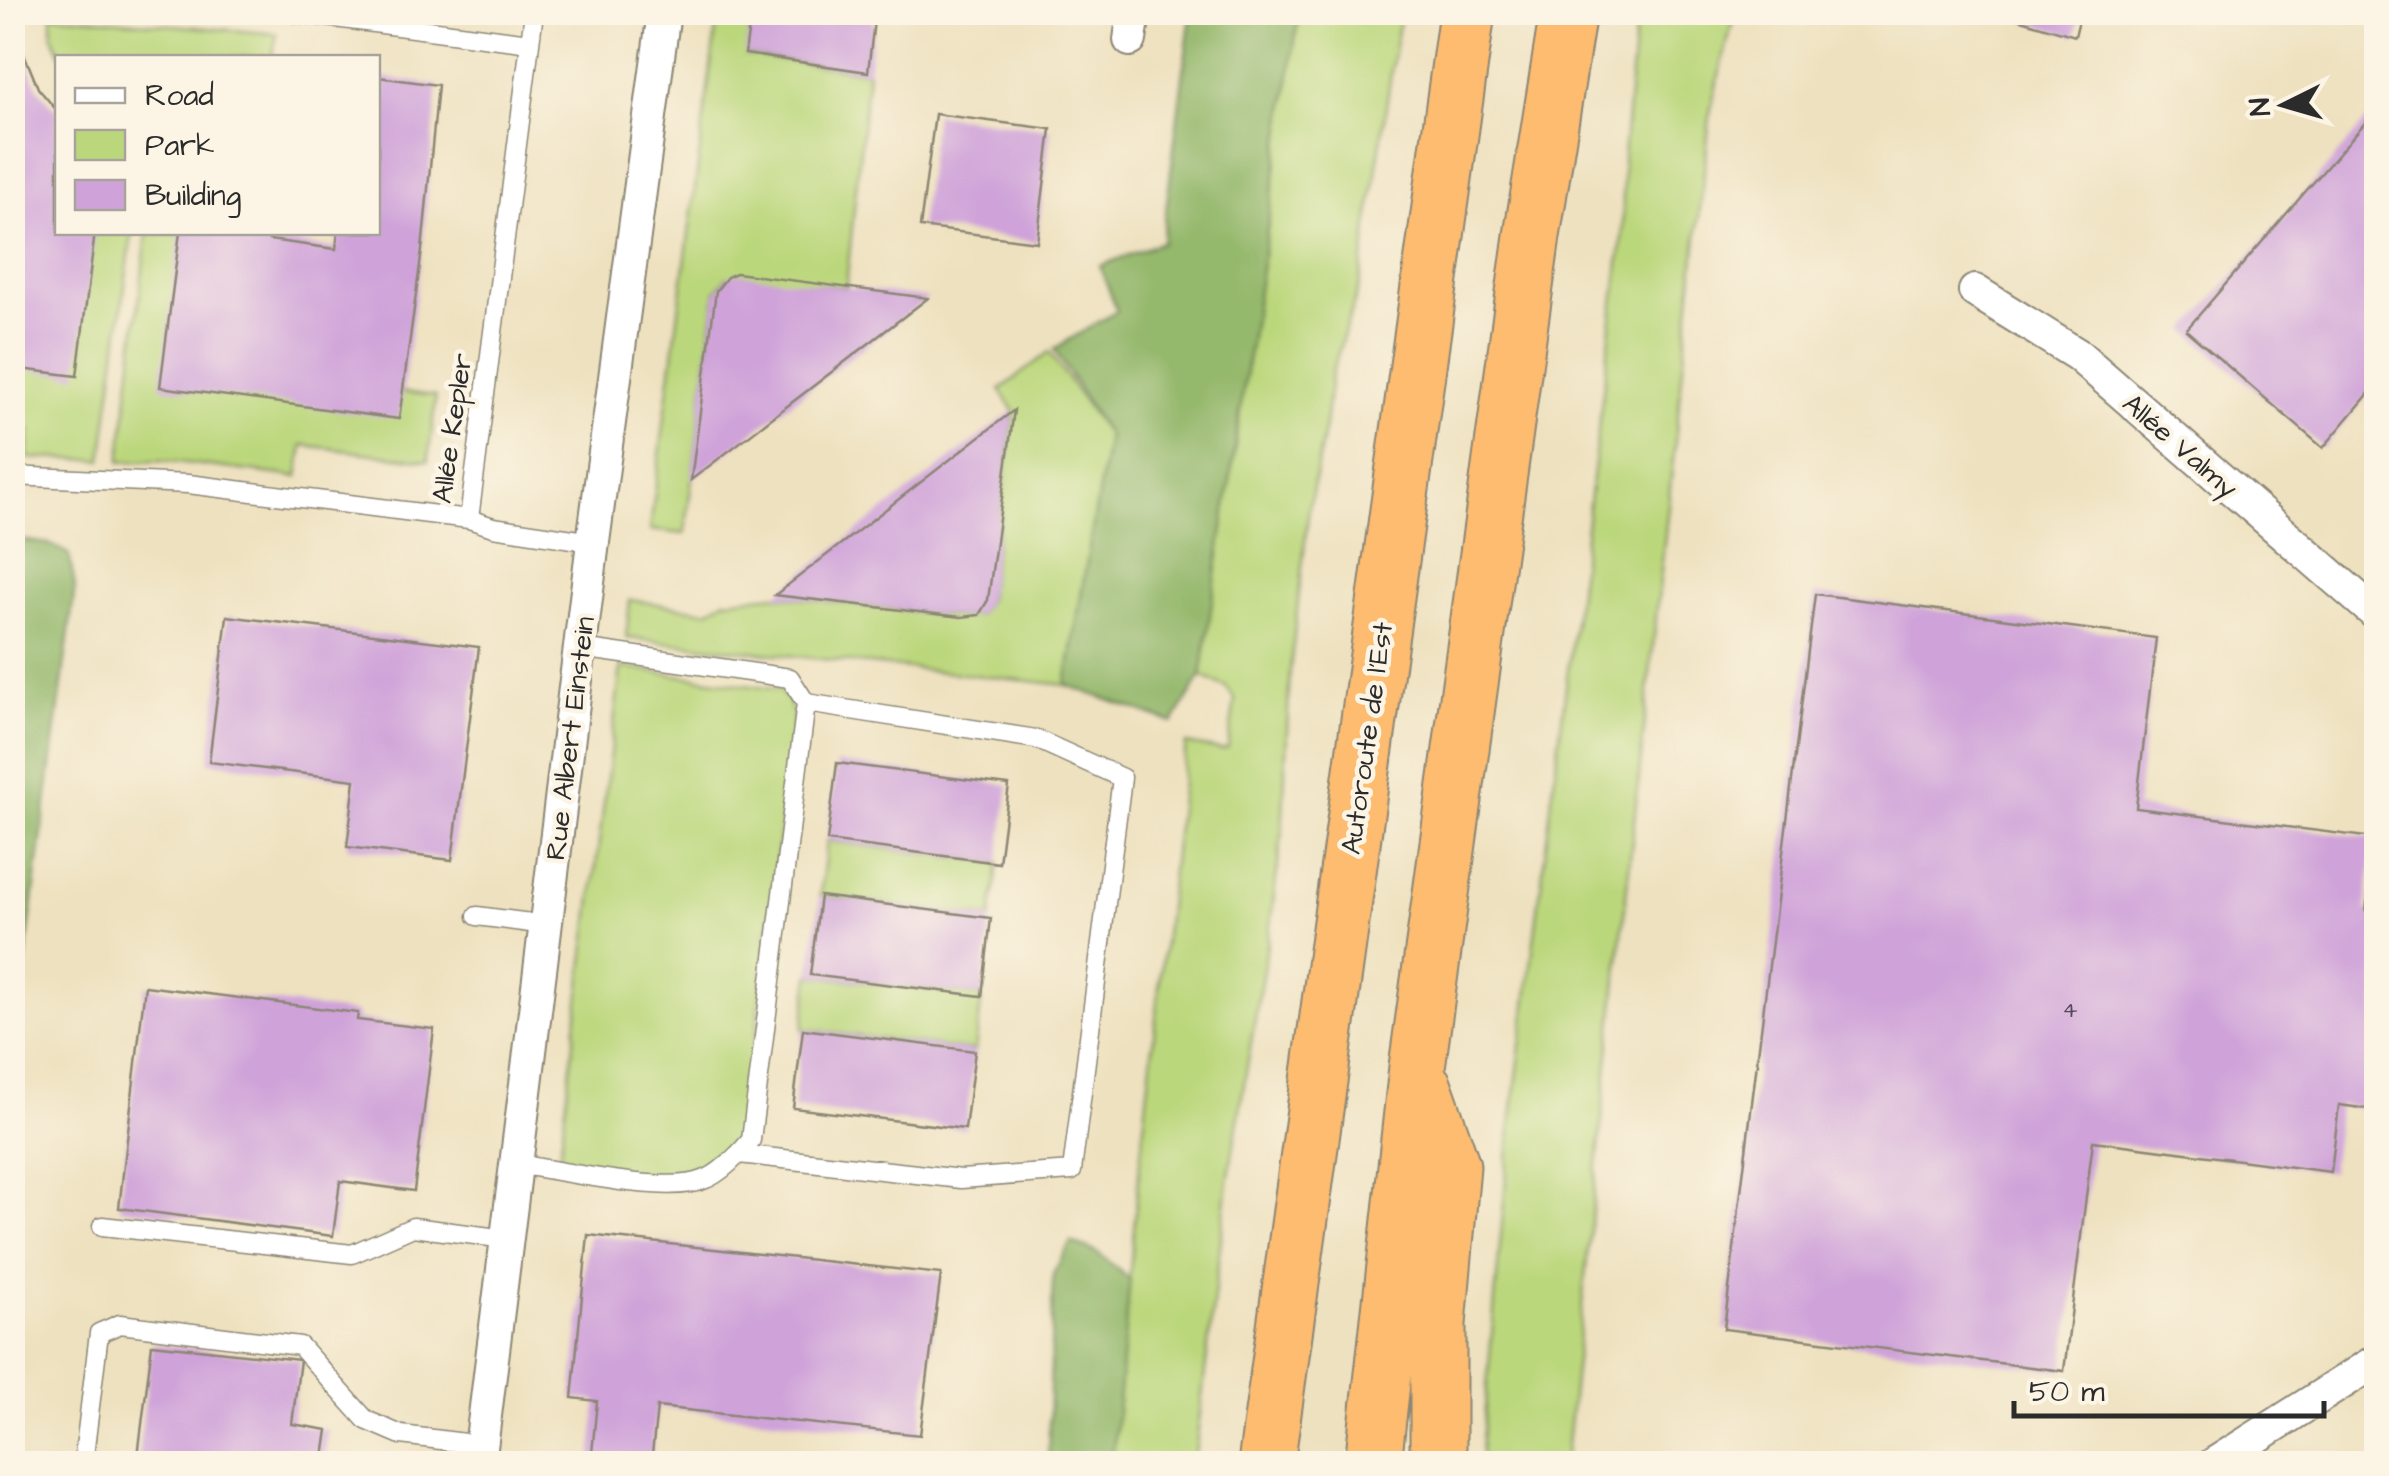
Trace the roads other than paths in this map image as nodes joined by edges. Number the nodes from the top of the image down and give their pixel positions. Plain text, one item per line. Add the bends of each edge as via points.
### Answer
1 (288, 12) edge
2 (534, 12) edge
3 (664, 12) edge
4 (1467, 12) edge
5 (1568, 12) edge
6 (530, 43) junction
7 (1975, 291) dead end
8 (12, 476) edge
9 (469, 519) junction
10 (594, 542) junction
11 (2376, 614) edge
12 (581, 648) junction
13 (806, 704) junction
14 (477, 916) dead end
15 (546, 925) junction
16 (1418, 1066) junction
17 (740, 1154) junction
18 (516, 1164) junction
19 (102, 1226) dead end
20 (506, 1239) junction
21 (2376, 1361) edge
22 (480, 1454) edge
23 (83, 1464) edge
24 (1266, 1464) edge
25 (1374, 1464) edge
26 (1438, 1464) edge
27 (2214, 1464) edge

1 - 6 lane
2 - 6 lane, Allée Kepler
3 - 10 street, Rue Albert Einstein
4 - 24 highway, Autoroute de l’Est
5 - 16 highway
6 - 9 lane, Allée Kepler
7 - 11 street, Allée Valmy via 2078,356
8 - 9 lane, Allée Kepler via 188,484
9 - 10 lane
10 - 12 street, Rue Albert Einstein
12 - 13 lane via 790,678
12 - 15 street, Rue Albert Einstein
13 - 17 lane via 751,1140
13 - 17 lane via 1036,740 1122,778 1072,1170 961,1180
14 - 15 lane
15 - 18 street, Rue Albert Einstein
16 - 25 highway
16 - 26 highway via 1452,1166 1438,1324
17 - 18 lane via 703,1180 654,1185
18 - 20 street, Rue Albert Einstein
19 - 20 lane via 352,1254 413,1227
20 - 22 street, Rue Albert Einstein
21 - 27 street
22 - 23 lane via 366,1420 300,1346 120,1324 99,1333

